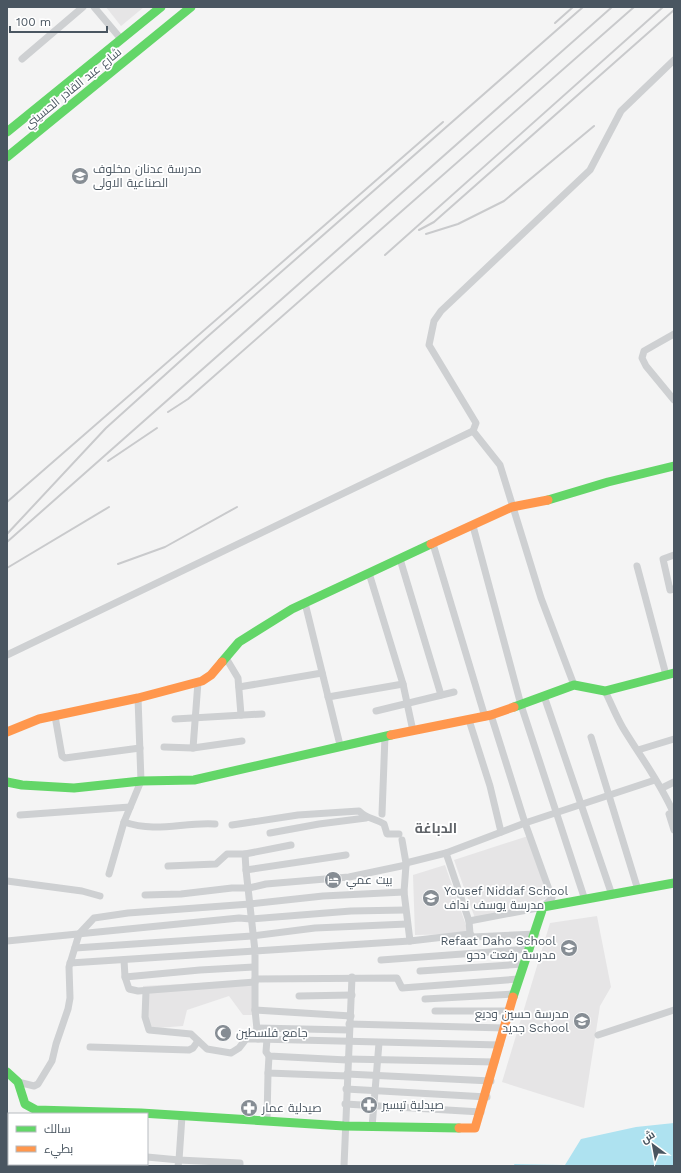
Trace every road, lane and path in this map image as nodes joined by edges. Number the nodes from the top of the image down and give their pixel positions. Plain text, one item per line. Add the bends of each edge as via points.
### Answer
1 (83, 7) edge
2 (94, 7) edge
3 (161, 7) edge
4 (191, 7) edge
5 (121, 39) junction
6 (22, 59) dead end
7 (674, 60) edge
8 (7, 132) edge
9 (7, 157) edge
10 (674, 334) edge
11 (674, 400) edge
12 (473, 431) junction
13 (674, 466) edge
14 (512, 507) junction
15 (473, 526) junction
16 (432, 544) junction
17 (674, 555) edge
18 (400, 559) junction
19 (637, 566) dead end
20 (369, 573) junction
21 (674, 588) edge
22 (305, 603) junction
23 (7, 655) edge
24 (226, 658) junction
25 (322, 673) junction
26 (670, 674) edge
27 (198, 682) junction
28 (402, 684) junction
29 (574, 685) junction
30 (239, 687) junction
31 (605, 691) junction
32 (454, 692) dead end
33 (441, 695) junction
34 (328, 696) junction
35 (544, 696) junction
36 (138, 698) junction
37 (407, 703) junction
38 (521, 705) junction
39 (376, 711) dead end
40 (241, 714) junction
41 (262, 714) dead end
42 (55, 716) junction
43 (488, 716) junction
44 (196, 718) junction
45 (175, 719) dead end
46 (469, 720) junction
47 (413, 731) junction
48 (7, 732) edge
49 (385, 736) junction
50 (591, 737) dead end
51 (674, 740) edge
52 (242, 741) dead end
53 (340, 746) junction
54 (164, 747) dead end
55 (140, 748) junction
56 (193, 748) junction
57 (638, 750) junction
58 (655, 780) junction
59 (142, 781) junction
60 (7, 782) edge
61 (674, 782) edge
62 (662, 788) junction
63 (608, 795) junction
64 (581, 804) junction
65 (130, 807) junction
66 (556, 813) junction
67 (382, 814) dead end
68 (20, 815) dead end
69 (366, 818) junction
70 (124, 822) junction
71 (525, 823) junction
72 (215, 824) dead end
73 (232, 825) dead end
74 (674, 830) edge
75 (502, 832) junction
76 (270, 833) dead end
77 (291, 845) dead end
78 (446, 853) junction
79 (244, 854) junction
80 (346, 855) dead end
81 (406, 864) junction
82 (168, 866) dead end
83 (246, 870) junction
84 (109, 874) dead end
85 (7, 881) edge
86 (674, 883) edge
87 (249, 888) junction
88 (638, 890) junction
89 (404, 892) junction
90 (612, 895) junction
91 (100, 896) dead end
92 (145, 896) dead end
93 (585, 900) junction
94 (250, 904) junction
95 (543, 907) junction
96 (405, 910) junction
97 (251, 919) junction
98 (469, 921) junction
99 (407, 924) junction
100 (78, 934) junction
101 (470, 934) junction
102 (536, 934) junction
103 (252, 936) junction
104 (7, 941) edge
105 (410, 941) junction
106 (75, 948) junction
107 (530, 949) junction
108 (255, 951) junction
109 (124, 960) junction
110 (381, 960) dead end
111 (70, 963) junction
112 (522, 964) junction
113 (254, 967) junction
114 (420, 971) dead end
115 (125, 977) junction
116 (352, 977) junction
117 (519, 978) junction
118 (255, 980) junction
119 (146, 991) junction
120 (513, 994) junction
121 (352, 995) junction
122 (299, 996) dead end
123 (426, 999) dead end
124 (255, 1010) junction
125 (674, 1010) edge
126 (435, 1011) dead end
127 (509, 1011) junction
128 (351, 1016) junction
129 (349, 1027) junction
130 (257, 1028) junction
131 (505, 1028) junction
132 (598, 1035) dead end
133 (258, 1039) junction
134 (267, 1039) junction
135 (198, 1041) junction
136 (348, 1041) junction
137 (379, 1043) junction
138 (500, 1045) junction
139 (90, 1047) dead end
140 (268, 1056) junction
141 (347, 1060) junction
142 (378, 1060) junction
143 (495, 1062) junction
144 (7, 1072) edge
145 (268, 1073) junction
146 (347, 1075) junction
147 (376, 1076) junction
148 (491, 1081) junction
149 (18, 1082) junction
150 (346, 1089) junction
151 (375, 1090) junction
152 (487, 1097) junction
153 (345, 1104) junction
154 (374, 1104) junction
155 (37, 1112) edge
156 (481, 1112) junction
157 (73, 1113) edge
158 (148, 1115) edge
159 (182, 1116) junction
160 (267, 1121) junction
161 (344, 1126) junction
162 (372, 1127) junction
163 (7, 1129) edge
164 (8, 1142) edge
165 (148, 1157) edge
166 (179, 1163) edge
167 (240, 1166) edge
168 (344, 1166) edge

1 - 6 street
2 - 5 street
3 - 5 street, شارع عبد القادر الحسيني
4 - 9 street, شارع عبد القادر الحسيني
5 - 8 street, شارع عبد القادر الحسيني
7 - 12 street via 621,111 590,170 441,311 434,321 430,345 476,423
10 - 11 street via 644,351 642,358
12 - 14 street via 500,466
12 - 23 street
13 - 14 street via 535,504
14 - 15 street
14 - 29 street via 541,598
15 - 16 street
15 - 38 street
16 - 18 street
16 - 43 street
17 - 21 street via 663,559 670,590
18 - 20 street
18 - 33 street
19 - 26 street
20 - 22 street
20 - 28 street
22 - 24 street via 244,637
22 - 25 street
24 - 27 street via 211,675
24 - 30 street via 238,678
25 - 30 street
25 - 34 street
26 - 31 street
27 - 36 street
27 - 44 street
28 - 34 street
28 - 37 street
29 - 31 street
29 - 35 street
30 - 40 street
31 - 57 street
32 - 33 street
33 - 37 street
34 - 53 street
35 - 38 street
35 - 64 street
36 - 42 street
36 - 55 street
37 - 39 street
37 - 47 street
38 - 43 street
38 - 66 street
40 - 41 street
40 - 44 street
42 - 48 street via 39,719
42 - 55 street via 62,756 65,758
43 - 46 street
43 - 71 street
44 - 45 street
44 - 56 street
46 - 47 street
46 - 75 street
47 - 49 street
49 - 53 street
49 - 67 street
50 - 63 street
51 - 57 street
52 - 56 street
53 - 59 street via 194,780
54 - 56 street
55 - 59 street
57 - 58 street
58 - 62 street
58 - 63 street
59 - 60 street via 74,788
59 - 65 street
61 - 62 street
62 - 74 street via 673,812 669,814
63 - 64 street
63 - 88 street
64 - 66 street
64 - 90 street
65 - 68 street
65 - 70 street
66 - 71 street
66 - 93 street
69 - 73 street via 359,811 298,814
69 - 76 street
69 - 81 street via 384,824 387,834 400,837
70 - 72 street via 139,828
70 - 84 street
71 - 75 street
71 - 95 street via 552,898
75 - 78 street
77 - 79 street
78 - 81 street
78 - 98 street
79 - 82 street via 224,855 216,864
79 - 83 street
80 - 83 street
81 - 87 street via 349,877 266,884
81 - 89 street
83 - 87 street
85 - 91 street via 82,891
86 - 88 street
87 - 92 street
87 - 94 street
88 - 90 street
89 - 94 street via 323,896
89 - 96 street
90 - 93 street
93 - 95 street
94 - 97 street
94 - 100 street via 94,918
95 - 98 street
95 - 102 street
96 - 97 street via 351,911
96 - 99 street
97 - 100 street via 239,918
97 - 103 street
98 - 101 street
99 - 103 street via 316,928
99 - 105 street
100 - 104 street
100 - 106 street
101 - 102 street via 473,938
101 - 105 street
102 - 107 street
103 - 106 street
103 - 108 street
105 - 108 street
106 - 111 street
107 - 110 street
107 - 112 street
108 - 109 street
108 - 113 street
109 - 111 street
109 - 115 street
111 - 149 street via 69,1004 52,1061 38,1084 34,1086
112 - 114 street
112 - 117 street
113 - 115 street
113 - 118 street
115 - 119 street via 129,989
116 - 117 street via 397,978 402,988
116 - 118 street
116 - 121 street
117 - 120 street
118 - 119 street
118 - 124 street
119 - 135 street via 145,1017 149,1030 191,1034
120 - 123 street
120 - 127 street
121 - 122 street
121 - 128 street
124 - 128 street
124 - 130 street
125 - 132 street
126 - 127 street
127 - 131 street
128 - 129 street
129 - 130 street
129 - 131 street
129 - 136 street
130 - 133 street
131 - 138 street
133 - 134 street
133 - 135 street via 246,1039 231,1053 212,1051
134 - 136 street
134 - 140 street
135 - 139 street via 189,1050
136 - 137 street
136 - 141 street
137 - 138 street
137 - 142 street
138 - 143 street
140 - 141 street
140 - 145 street
141 - 142 street
141 - 146 street
142 - 143 street
142 - 147 street
143 - 148 street
144 - 149 street
145 - 146 street
145 - 160 street
146 - 147 street
146 - 150 street
147 - 148 street
147 - 151 street
148 - 152 street
149 - 155 street via 25,1104
150 - 151 street
150 - 153 street
151 - 152 street
151 - 154 street
152 - 156 street
153 - 154 street
153 - 161 street
154 - 156 street
154 - 162 street
155 - 157 street
156 - 162 street via 475,1128
158 - 159 street
159 - 160 street
159 - 166 street
160 - 161 street
161 - 162 street
161 - 168 street
163 - 164 street
165 - 166 street
166 - 167 street via 240,1163

